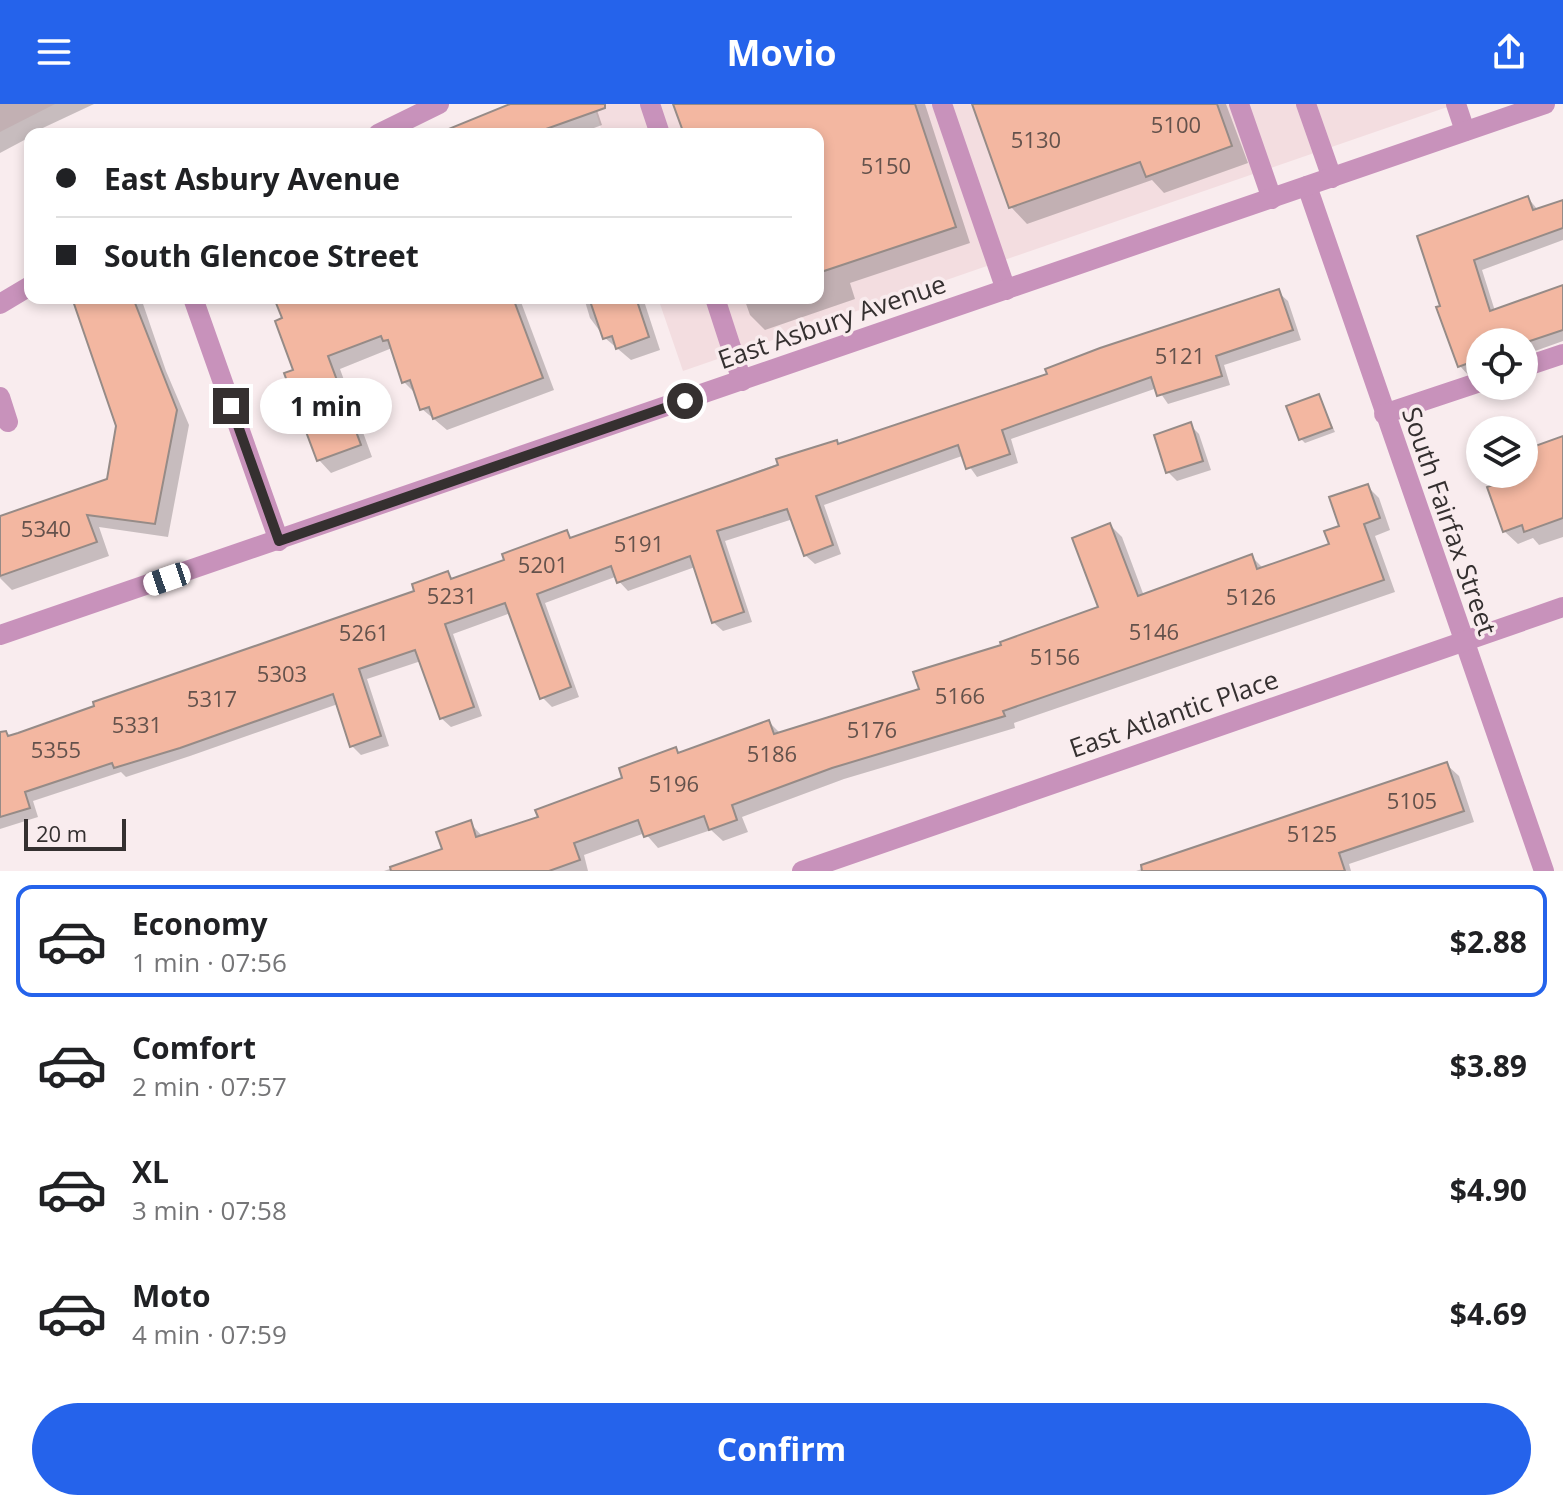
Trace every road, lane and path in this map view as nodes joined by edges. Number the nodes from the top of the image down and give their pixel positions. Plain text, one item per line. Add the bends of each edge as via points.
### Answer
1 (439, 104) edge
2 (650, 104) edge
3 (942, 104) edge
4 (1239, 104) edge
5 (1306, 104) edge
6 (1456, 104) edge
7 (1545, 104) edge
8 (390, 128) edge
9 (658, 128) edge
10 (1465, 131) junction
11 (1332, 178) junction
12 (1307, 186) junction
13 (1272, 199) junction
14 (24, 290) edge
15 (1006, 290) junction
16 (0, 304) edge
17 (195, 304) edge
18 (717, 304) edge
19 (1563, 354) edge
20 (1538, 362) edge
21 (742, 381) junction
22 (1466, 387) edge
23 (0, 397) edge
24 (1384, 414) junction
25 (8, 422) dead end
26 (279, 541) junction
27 (1563, 607) edge
28 (0, 635) edge
29 (1464, 641) junction
30 (802, 871) edge
31 (1544, 871) edge

1 - 8 street
2 - 9 street
3 - 15 street
4 - 13 street
5 - 11 street
6 - 10 street
7 - 10 street, East Asbury Avenue
10 - 11 street, East Asbury Avenue
11 - 12 street, East Asbury Avenue
12 - 13 street, East Asbury Avenue
12 - 24 street, South Fairfax Street
13 - 15 street, East Asbury Avenue
14 - 16 street
15 - 21 street, East Asbury Avenue
17 - 26 street
18 - 21 street
19 - 20 street
21 - 26 street, East Asbury Avenue
22 - 24 street
23 - 25 street
24 - 29 street, South Fairfax Street
26 - 28 street, East Asbury Avenue
27 - 29 street, East Atlantic Place
29 - 30 street, East Atlantic Place
29 - 31 street, South Fairfax Street

